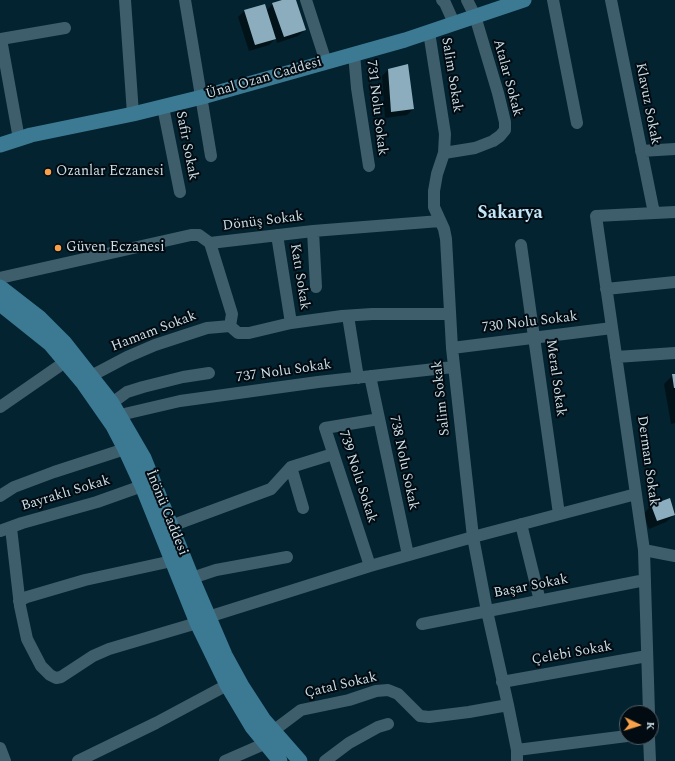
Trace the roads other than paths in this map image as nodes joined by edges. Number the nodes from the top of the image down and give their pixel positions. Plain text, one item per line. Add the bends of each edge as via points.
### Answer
1 (125, 0) edge
2 (185, 0) edge
3 (306, 0) edge
4 (442, 0) edge
5 (467, 0) edge
6 (524, 0) edge
7 (553, 0) edge
8 (611, 0) edge
9 (474, 16) junction
10 (454, 23) junction
11 (65, 28) dead end
12 (429, 32) junction
13 (0, 39) edge
14 (354, 54) junction
15 (326, 62) junction
16 (202, 97) junction
17 (163, 107) junction
18 (133, 114) junction
19 (577, 123) dead end
20 (19, 139) junction
21 (0, 144) edge
22 (675, 148) edge
23 (642, 151) junction
24 (444, 153) junction
25 (211, 156) dead end
26 (369, 166) dead end
27 (180, 192) dead end
28 (675, 212) edge
29 (654, 213) junction
30 (440, 221) junction
31 (313, 231) junction
32 (277, 235) junction
33 (210, 243) junction
34 (521, 245) dead end
35 (0, 278) edge
36 (675, 282) edge
37 (0, 287) edge
38 (316, 287) dead end
39 (606, 289) junction
40 (0, 304) edge
41 (450, 314) junction
42 (348, 316) junction
43 (291, 323) junction
44 (230, 326) junction
45 (612, 328) junction
46 (534, 338) junction
47 (452, 348) junction
48 (675, 352) edge
49 (616, 357) junction
50 (65, 362) junction
51 (454, 367) junction
52 (209, 373) dead end
53 (91, 376) junction
54 (364, 377) junction
55 (112, 402) junction
56 (0, 407) edge
57 (120, 415) junction
58 (379, 419) junction
59 (125, 448) junction
60 (334, 454) junction
61 (291, 467) junction
62 (142, 486) junction
63 (636, 494) junction
64 (0, 496) edge
65 (303, 508) dead end
66 (559, 514) junction
67 (521, 524) junction
68 (171, 526) junction
69 (5, 529) edge
70 (473, 537) junction
71 (644, 550) junction
72 (408, 555) junction
73 (675, 556) edge
74 (287, 557) dead end
75 (172, 560) junction
76 (370, 566) junction
77 (192, 578) junction
78 (645, 580) junction
79 (19, 600) junction
80 (540, 601) junction
81 (487, 611) junction
82 (203, 620) junction
83 (422, 624) dead end
84 (647, 656) junction
85 (502, 682) junction
86 (227, 684) junction
87 (508, 705) junction
88 (649, 705) edge
89 (388, 724) dead end
90 (273, 731) junction
91 (619, 737) edge
92 (264, 744) junction
93 (649, 745) edge
94 (0, 748) edge
95 (517, 756) edge
96 (6, 761) edge
97 (78, 761) edge
98 (225, 761) edge
99 (280, 761) edge
100 (300, 761) edge
101 (325, 761) edge
102 (650, 761) edge

1 - 18 street
2 - 16 street
3 - 15 street
4 - 10 street
5 - 9 street
6 - 9 main road, Ünal Ozan Caddesi
7 - 19 street
8 - 23 street, Klavuz Sokak
9 - 10 main road, Ünal Ozan Caddesi
9 - 24 street, Atalar Sokak via 498,93 505,122 504,130 493,141 475,148
10 - 12 main road, Ünal Ozan Caddesi
11 - 13 street
12 - 14 main road, Ünal Ozan Caddesi
12 - 24 street, Salim Sokak via 445,134
13 - 20 street
14 - 15 main road, Ünal Ozan Caddesi
14 - 26 street, 731 Nolu Sokak
15 - 16 main road, Ünal Ozan Caddesi
16 - 17 main road, Ünal Ozan Caddesi
16 - 25 street
17 - 18 main road, Ünal Ozan Caddesi
17 - 27 street, Safir Sokak
18 - 20 main road, Ünal Ozan Caddesi
20 - 21 main road, Ünal Ozan Caddesi
22 - 23 street
23 - 29 street, Klavuz Sokak
24 - 30 street, Salim Sokak via 434,192 434,207
28 - 29 street
29 - 39 street, Derman Sokak via 596,216
30 - 31 street, Dönüş Sokak
30 - 41 street, Salim Sokak via 446,239
31 - 32 street, Dönüş Sokak
31 - 38 street
32 - 33 street, Dönüş Sokak
32 - 43 street, Katı Sokak
33 - 35 street, Dönüş Sokak via 199,235 191,235
33 - 44 street via 232,314
34 - 46 street, Meral Sokak
36 - 39 street
37 - 53 main road, İnönü Caddesi via 40,318 64,342
39 - 45 street, Derman Sokak
40 - 50 main road, İnönü Caddesi via 50,344
41 - 42 street
41 - 47 street, Salim Sokak
42 - 43 street
42 - 54 street, 738 Nolu Sokak
43 - 44 street via 238,334
44 - 53 street, Hamam Sokak via 207,328 155,345
45 - 46 street, 730 Nolu Sokak
45 - 49 street, Derman Sokak
46 - 47 street, 730 Nolu Sokak
46 - 66 street, Meral Sokak
47 - 51 street, Salim Sokak
48 - 49 street
49 - 63 street, Derman Sokak
50 - 56 street
50 - 59 main road, İnönü Caddesi via 113,426
51 - 54 street, 737 Nolu Sokak
51 - 70 street, Salim Sokak
52 - 55 street via 143,386 127,392
53 - 55 main road, İnönü Caddesi
54 - 57 street, 737 Nolu Sokak via 180,401
54 - 58 street, 738 Nolu Sokak
55 - 57 main road, İnönü Caddesi
57 - 68 main road, İnönü Caddesi via 144,458
58 - 60 street, 739 Nolu Sokak via 325,428
58 - 72 street, 738 Nolu Sokak
59 - 62 main road, İnönü Caddesi
59 - 64 street via 14,487
60 - 61 street
60 - 76 street, 739 Nolu Sokak
61 - 65 street
61 - 68 street via 271,489
62 - 69 street, Bayraklı Sokak
62 - 75 main road, İnönü Caddesi
63 - 66 street
63 - 71 street, Derman Sokak
66 - 67 street
67 - 70 street
67 - 80 street
68 - 77 main road, İnönü Caddesi
69 - 79 street
70 - 72 street
70 - 81 street, Salim Sokak
71 - 73 street
71 - 78 street, Derman Sokak
72 - 76 street
74 - 77 street via 216,570
75 - 79 street via 85,580
75 - 82 main road, İnönü Caddesi
76 - 82 street
77 - 82 main road, İnönü Caddesi
78 - 80 street, Başar Sokak
78 - 84 street, Derman Sokak
79 - 82 street via 26,639 41,666 56,678 109,649
80 - 81 street, Başar Sokak
81 - 83 street, Başar Sokak
81 - 85 street, Salim Sokak
82 - 86 main road, İnönü Caddesi
82 - 90 main road, İnönü Caddesi via 242,686
84 - 85 street, Çelebi Sokak
84 - 88 street, Derman Sokak
85 - 87 street, Salim Sokak
86 - 92 main road, İnönü Caddesi via 238,706
86 - 97 street via 156,723
87 - 90 street, Çatal Sokak via 430,717 420,716 398,694 388,690 376,691 349,700 301,710
87 - 95 street, Salim Sokak
89 - 101 street via 349,743
90 - 100 main road, İnönü Caddesi
91 - 95 street
92 - 98 street
92 - 99 main road, İnönü Caddesi
93 - 102 street
94 - 96 street

